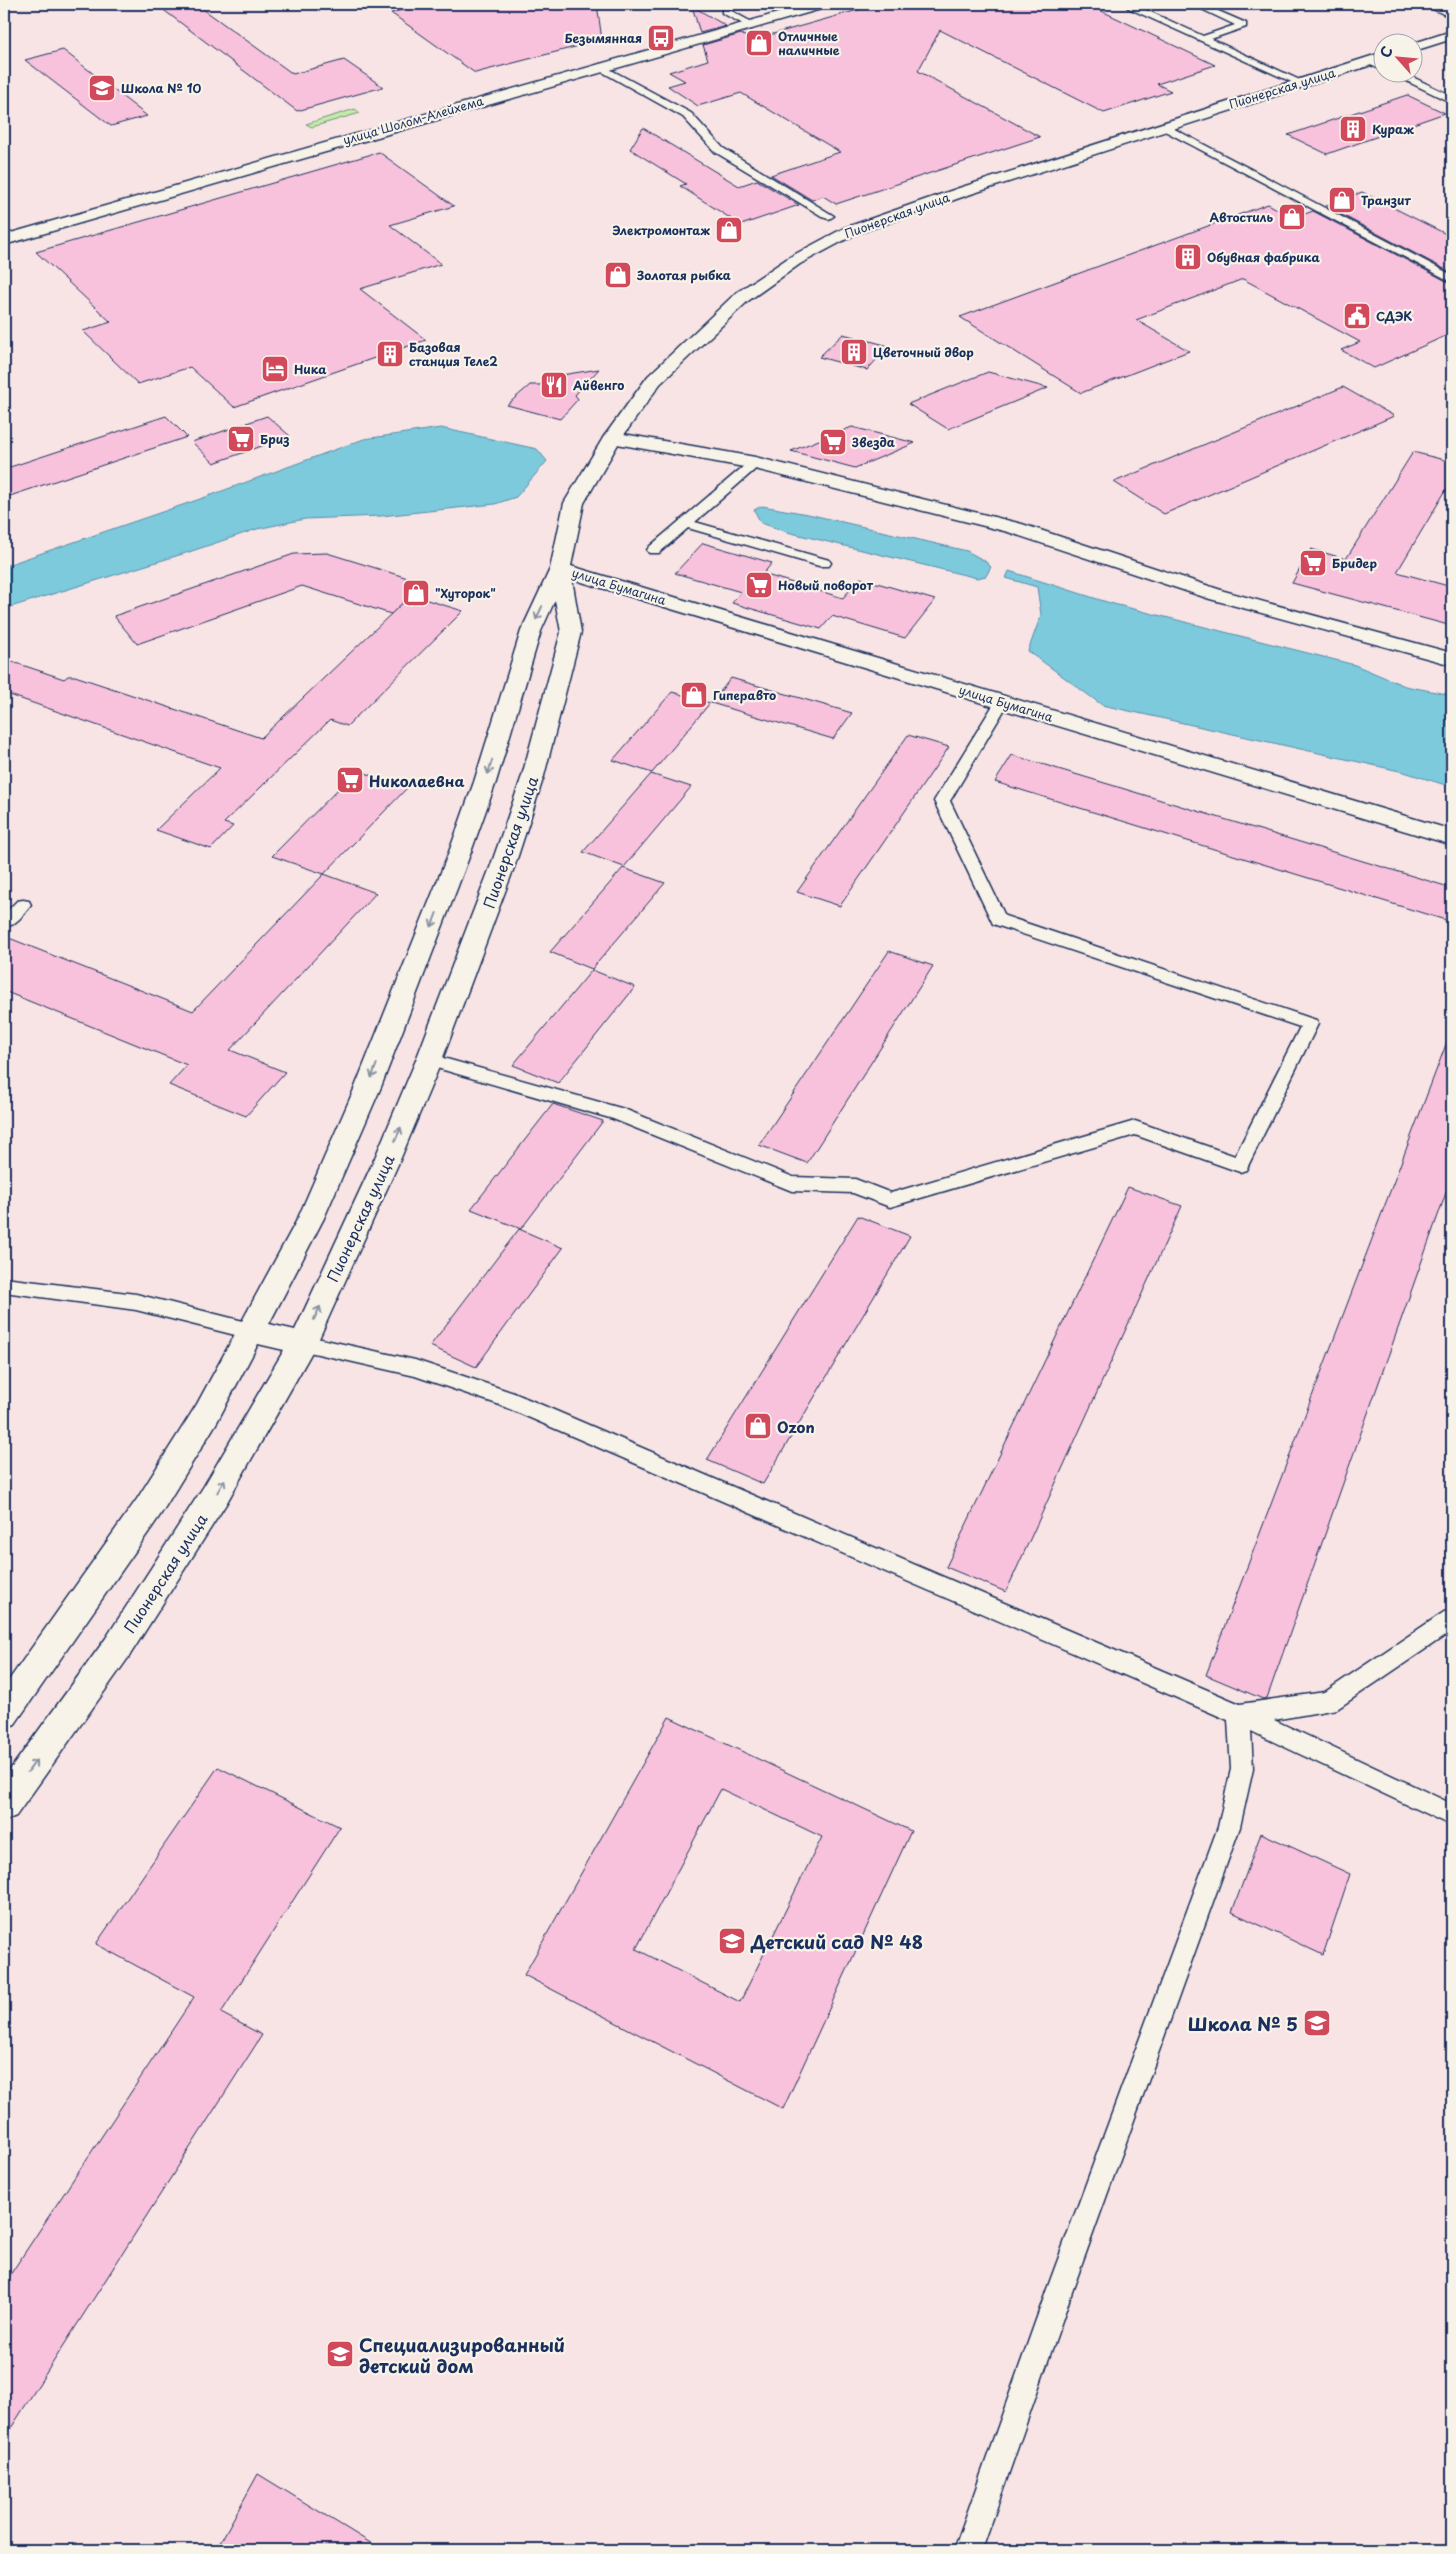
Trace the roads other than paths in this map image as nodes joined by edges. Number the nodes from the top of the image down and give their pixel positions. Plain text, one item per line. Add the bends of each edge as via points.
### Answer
1 (823, 4) edge
2 (1148, 4) edge
3 (1195, 4) edge
4 (1429, 4) edge
5 (725, 12) dead end
6 (1452, 14) edge
7 (752, 25) junction
8 (1452, 35) edge
9 (1202, 38) junction
10 (1424, 44) edge
11 (1374, 60) edge
12 (600, 67) junction
13 (1299, 82) junction
14 (1415, 82) edge
15 (1452, 100) edge
16 (1163, 126) junction
17 (829, 216) dead end
18 (4, 240) edge
19 (1452, 279) edge
20 (612, 438) junction
21 (755, 463) junction
22 (685, 523) junction
23 (654, 550) dead end
24 (824, 563) dead end
25 (560, 569) junction
26 (1452, 659) edge
27 (1002, 702) junction
28 (1452, 838) edge
29 (23, 905) dead end
30 (4, 923) edge
31 (429, 1060) junction
32 (4, 1285) edge
33 (251, 1331) junction
34 (303, 1344) junction
35 (1452, 1619) edge
36 (4, 1713) edge
37 (1239, 1714) junction
38 (4, 1805) edge
39 (1452, 1815) edge
40 (968, 2550) edge

1 - 7 main road, улица Шолом-Алейхема
2 - 9 lane via 1133,8
3 - 9 lane via 1244,25
4 - 6 main road
5 - 7 lane
7 - 12 main road, улица Шолом-Алейхема
8 - 10 main road
9 - 13 lane
11 - 13 main road, Пионерская улица
12 - 17 lane via 687,115 718,150
12 - 18 main road, улица Шолом-Алейхема
13 - 16 main road, Пионерская улица
14 - 15 lane
16 - 19 lane
16 - 20 main road, Пионерская улица via 905,211 814,248 742,297 709,326 654,380
20 - 21 main road
20 - 25 main road, Пионерская улица via 574,503
21 - 22 lane
21 - 26 main road via 1015,528 1217,595
22 - 23 lane
22 - 24 lane
25 - 27 main road, улица Бумагина
25 - 31 main road, Пионерская улица via 571,632 533,776 503,866
25 -> 33 main road, Пионерская улица via 531,631 485,782 368,1087 311,1218
27 - 28 main road, улица Бумагина
27 - 31 lane via 942,801 999,920 1310,1024 1240,1166 1135,1128 890,1200 855,1186 792,1184 618,1114
29 - 30 lane
34 -> 31 main road, Пионерская улица via 388,1160
32 - 33 lane via 136,1302
33 - 34 main road
33 - 36 main road, Пионерская улица via 207,1413 148,1508
34 - 37 lane via 416,1368 507,1399
38 -> 34 main road, Пионерская улица via 117,1648 215,1495
35 - 37 lane via 1329,1702
37 - 39 lane
37 - 40 lane via 1242,1769 1229,1827

